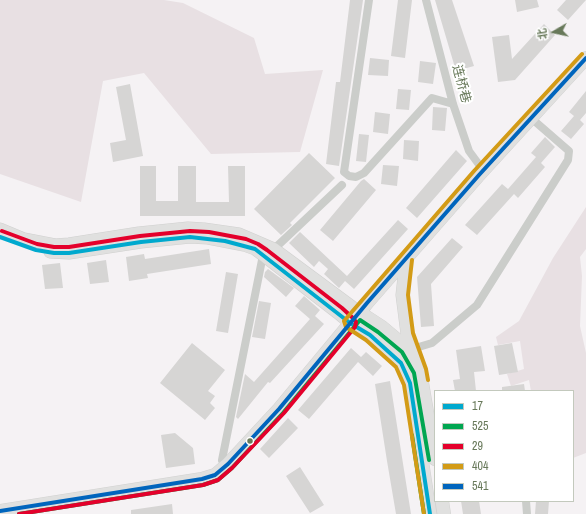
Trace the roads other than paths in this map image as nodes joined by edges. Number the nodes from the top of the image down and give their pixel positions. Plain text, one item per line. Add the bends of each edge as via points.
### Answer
1 (369, 0) edge
2 (426, 0) edge
3 (586, 58) edge
4 (453, 104) junction
5 (531, 118) junction
6 (483, 170) junction
7 (342, 185) dead end
8 (0, 229) edge
9 (0, 236) edge
10 (274, 249) junction
11 (263, 255) junction
12 (406, 259) junction
13 (359, 312) junction
14 (350, 323) junction
15 (412, 349) junction
16 (420, 370) junction
17 (434, 453) edge
18 (222, 460) dead end
19 (442, 502) edge
20 (526, 502) edge
21 (0, 511) edge
22 (430, 514) edge
23 (444, 514) edge
24 (527, 514) edge

1 - 4 street via 344,172 356,177 364,173 432,98
2 - 4 street, 连桥巷
3 - 5 main road
4 - 6 street, 连桥巷 via 469,151
5 - 6 main road
5 - 15 street via 569,151 568,160 477,305 432,344
6 - 12 main road
7 - 10 street
8 - 10 main road via 24,239 55,245 139,233 204,229 239,234
9 - 11 main road via 36,250 69,253 141,242 190,237 208,238 244,245
10 - 11 street
10 - 13 main road
11 - 14 main road
11 - 18 street
12 - 13 main road
12 - 15 main road via 402,295 406,334
13 - 14 main road
13 - 16 main road via 382,326 407,348
14 - 21 main road via 279,409 215,475
14 - 22 main road via 370,335 401,362 410,383
15 - 16 main road
16 - 17 main road
19 - 23 main road
20 - 24 street

